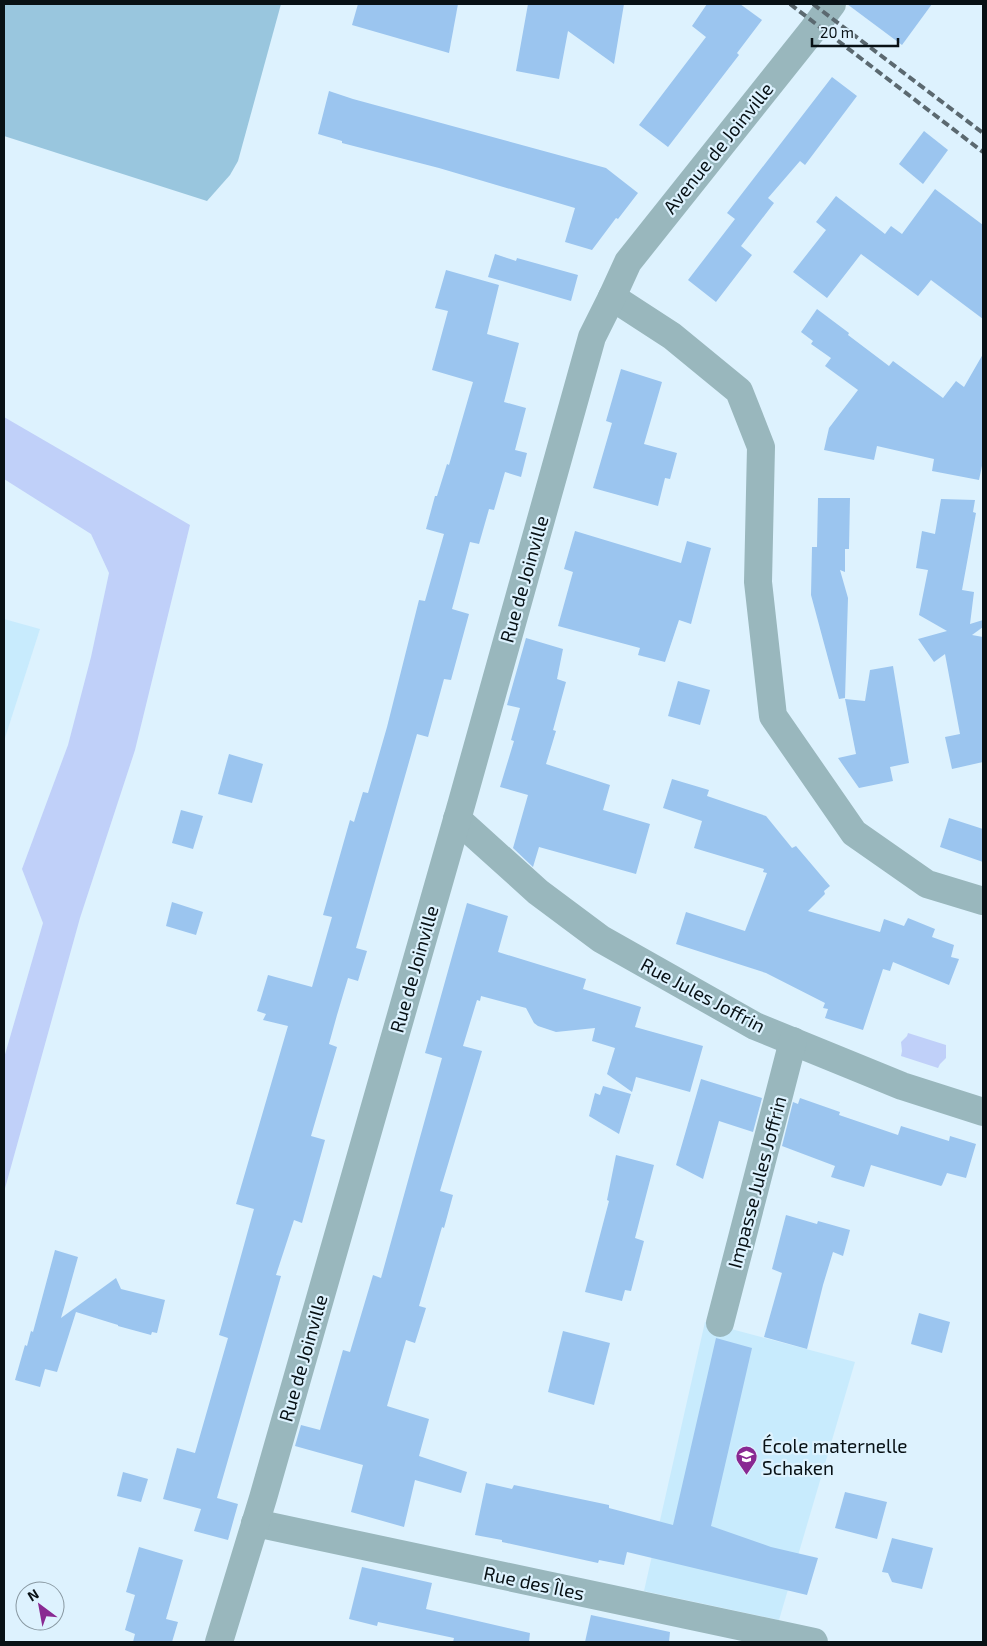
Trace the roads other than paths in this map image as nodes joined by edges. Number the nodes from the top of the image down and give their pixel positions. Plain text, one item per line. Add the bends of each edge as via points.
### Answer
1 (832, 4) edge
2 (612, 297) junction
3 (457, 819) junction
4 (983, 901) edge
5 (794, 1041) junction
6 (983, 1112) edge
7 (720, 1323) dead end
8 (255, 1523) junction
9 (219, 1642) edge
10 (814, 1642) edge

1 - 2 street, Avenue de Joinville via 628,262
2 - 3 street, Rue de Joinville via 592,338
2 - 4 street via 672,336 739,391 760,448 758,582 773,716 854,833 927,884
3 - 5 street, Rue Jules Joffrin via 538,892 601,939 755,1026
3 - 8 street, Rue de Joinville
5 - 6 street, Rue Jules Joffrin via 902,1086
5 - 7 street, Impasse Jules Joffrin
8 - 9 street, Rue de Joinville
8 - 10 street, Rue des Îles

